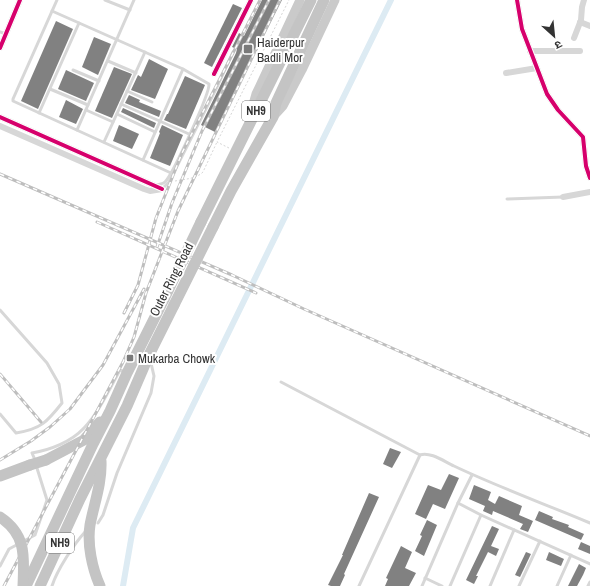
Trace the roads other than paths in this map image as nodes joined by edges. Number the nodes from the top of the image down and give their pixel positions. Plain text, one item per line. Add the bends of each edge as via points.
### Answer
1 (20, 0) edge
2 (57, 0) edge
3 (106, 0) edge
4 (134, 0) edge
5 (251, 0) edge
6 (300, 0) edge
7 (311, 0) edge
8 (324, 0) edge
9 (335, 0) edge
10 (517, 0) edge
11 (584, 0) edge
12 (130, 10) junction
13 (52, 11) junction
14 (580, 22) junction
15 (79, 23) junction
16 (590, 26) edge
17 (3, 33) edge
18 (574, 38) dead end
19 (117, 40) junction
20 (0, 48) edge
21 (530, 51) junction
22 (580, 51) dead end
23 (145, 52) junction
24 (233, 52) dead end
25 (108, 61) junction
26 (537, 68) junction
27 (183, 69) junction
28 (73, 70) dead end
29 (136, 73) junction
30 (506, 73) dead end
31 (214, 74) dead end
32 (99, 81) junction
33 (50, 89) junction
34 (127, 92) junction
35 (152, 102) dead end
36 (121, 104) junction
37 (88, 105) junction
38 (86, 110) junction
39 (39, 113) junction
40 (117, 114) junction
41 (0, 117) edge
42 (273, 117) junction
43 (160, 121) junction
44 (113, 122) junction
45 (0, 126) edge
46 (77, 130) junction
47 (246, 131) junction
48 (155, 132) junction
49 (581, 133) junction
50 (189, 134) junction
51 (590, 136) edge
52 (104, 142) junction
53 (143, 160) junction
54 (171, 173) junction
55 (590, 178) edge
56 (156, 186) junction
57 (162, 189) junction
58 (150, 191) junction
59 (590, 192) edge
60 (563, 197) joint
61 (507, 199) dead end
62 (0, 310) edge
63 (149, 355) junction
64 (127, 373) junction
65 (281, 382) dead end
66 (110, 411) junction
67 (0, 414) edge
68 (420, 455) junction
69 (101, 458) junction
70 (472, 475) junction
71 (0, 476) edge
72 (458, 503) junction
73 (481, 515) junction
74 (0, 517) edge
75 (98, 523) dead end
76 (590, 523) edge
77 (514, 530) junction
78 (87, 537) junction
79 (540, 541) junction
80 (571, 555) junction
81 (590, 564) edge
82 (0, 566) edge
83 (425, 578) junction
84 (590, 582) edge
85 (24, 586) edge
86 (40, 586) edge
87 (52, 586) edge
88 (100, 586) edge
89 (360, 586) edge
90 (422, 586) edge
91 (442, 586) edge
92 (450, 586) edge
93 (490, 586) edge
94 (518, 586) edge
95 (557, 586) edge
96 (588, 586) edge

1 - 17 street
2 - 13 lane
3 - 12 lane
4 - 12 lane
5 - 31 street
6 - 47 main road, Outer Ring Road via 256,94
7 - 47 highway, Outer Ring Road / NH9
8 - 42 highway, Outer Ring Road via 276,103
9 - 42 main road, Outer Ring Road via 283,106
10 - 21 street via 522,29
11 - 14 street
12 - 19 lane
13 - 15 lane
13 - 39 lane via 13,99 14,102
14 - 16 street
14 - 18 street
15 - 19 lane
15 - 33 lane
17 - 20 street
19 - 23 lane
19 - 25 lane
21 - 22 street
21 - 26 street
23 - 27 lane
23 - 29 lane
24 - 57 lane via 169,182
25 - 29 lane
25 - 32 lane
26 - 30 street
26 - 49 street via 558,110
27 - 43 lane
27 - 50 lane via 207,82 209,86
28 - 32 lane
29 - 34 lane
32 - 37 lane
33 - 37 lane
33 - 39 lane
34 - 35 lane
34 - 36 lane
36 - 40 lane
36 - 43 lane
37 - 38 lane
38 - 44 lane
38 - 46 lane
39 - 46 lane
40 - 44 lane
40 - 48 lane
41 - 56 street
42 - 63 highway, Outer Ring Road / NH9, bridge via 231,191
43 - 48 lane
43 - 50 lane
44 - 52 lane
45 - 58 street
46 - 52 lane
47 - 64 highway, Outer Ring Road / NH9, bridge
48 - 53 lane
49 - 51 street
49 - 55 street via 585,140 586,166
50 - 54 lane
52 - 53 lane
53 - 54 lane
54 - 56 lane via 165,182
56 - 57 street
56 - 58 lane
57 - 58 street
59 - 60 street
60 - 61 lane
62 - 67 lane via 47,364 59,384 62,403 41,426 28,431 16,433
63 - 69 highway, Outer Ring Road / NH9
63 - 75 lane via 154,376 151,393
64 - 66 highway, Outer Ring Road
64 - 82 lane via 120,370 84,429 48,450 32,453 47,500 35,535 9,549
65 - 68 lane
66 - 71 highway, bridge via 84,440 46,460
66 - 85 highway, Outer Ring Road
68 - 70 lane via 432,456
68 - 89 lane
69 - 78 highway via 102,473
69 - 86 highway, NH9
70 - 72 lane
70 - 76 lane
72 - 73 lane
72 - 83 lane
73 - 77 lane
73 - 92 lane
74 - 85 highway, bridge via 9,523 19,536 24,553
77 - 79 lane
77 - 93 lane
78 - 87 lane via 80,538
78 - 88 highway
79 - 80 lane
79 - 94 lane
80 - 81 lane
80 - 95 lane
83 - 90 lane
83 - 91 lane
84 - 96 lane

